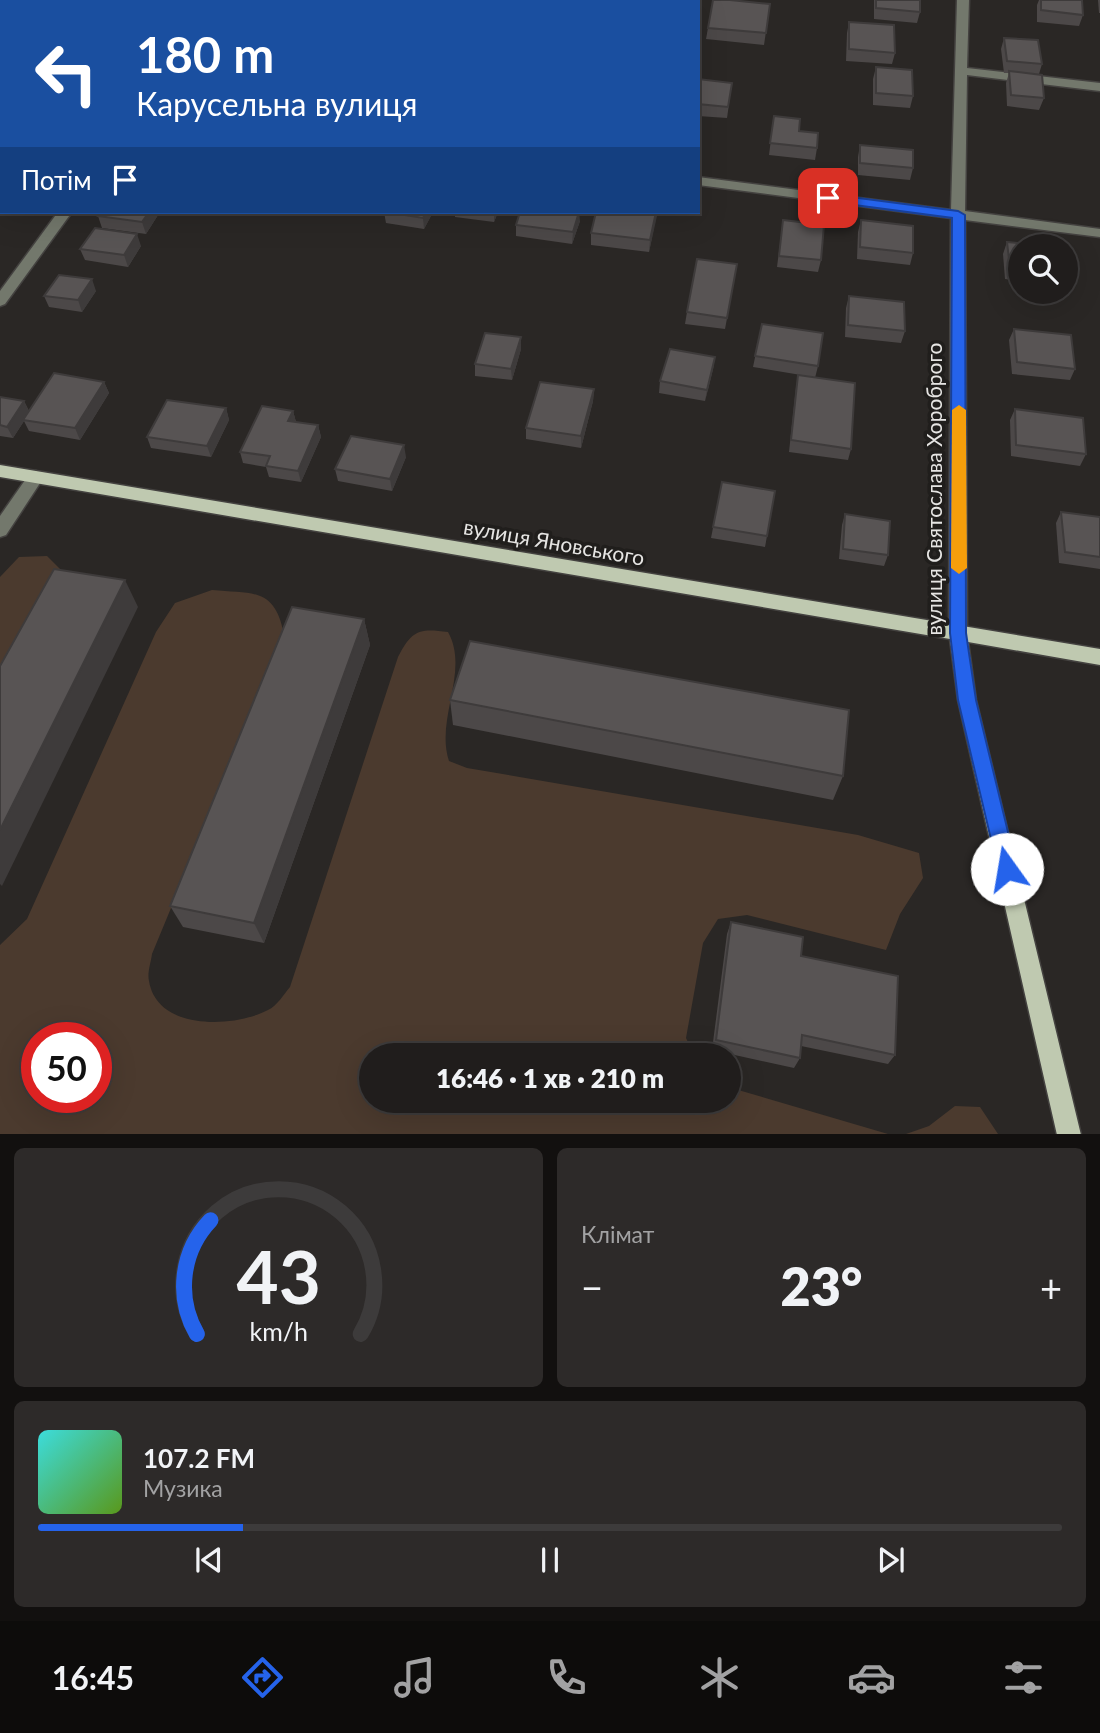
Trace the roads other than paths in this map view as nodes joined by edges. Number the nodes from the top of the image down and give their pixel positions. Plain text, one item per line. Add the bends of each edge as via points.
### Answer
1 (963, 0) edge
2 (961, 71) junction
3 (1100, 87) edge
4 (700, 181) edge
5 (64, 214) edge
6 (958, 215) junction
7 (1100, 233) edge
8 (0, 301) edge
9 (0, 471) edge
10 (36, 477) junction
11 (0, 530) edge
12 (958, 633) junction
13 (1100, 657) edge
14 (1069, 1134) edge

1 - 2 street, вулиця Святослава Хороброго
2 - 3 street
2 - 6 street, вулиця Святослава Хороброго
4 - 6 street
5 - 8 street
6 - 7 street
6 - 12 street, вулиця Святослава Хороброго
9 - 10 main road, вулиця Яновського
10 - 11 street
10 - 12 main road, вулиця Яновського
12 - 13 main road, вулиця Яновського
12 - 14 main road, вулиця Святослава Хороброго via 967,700

